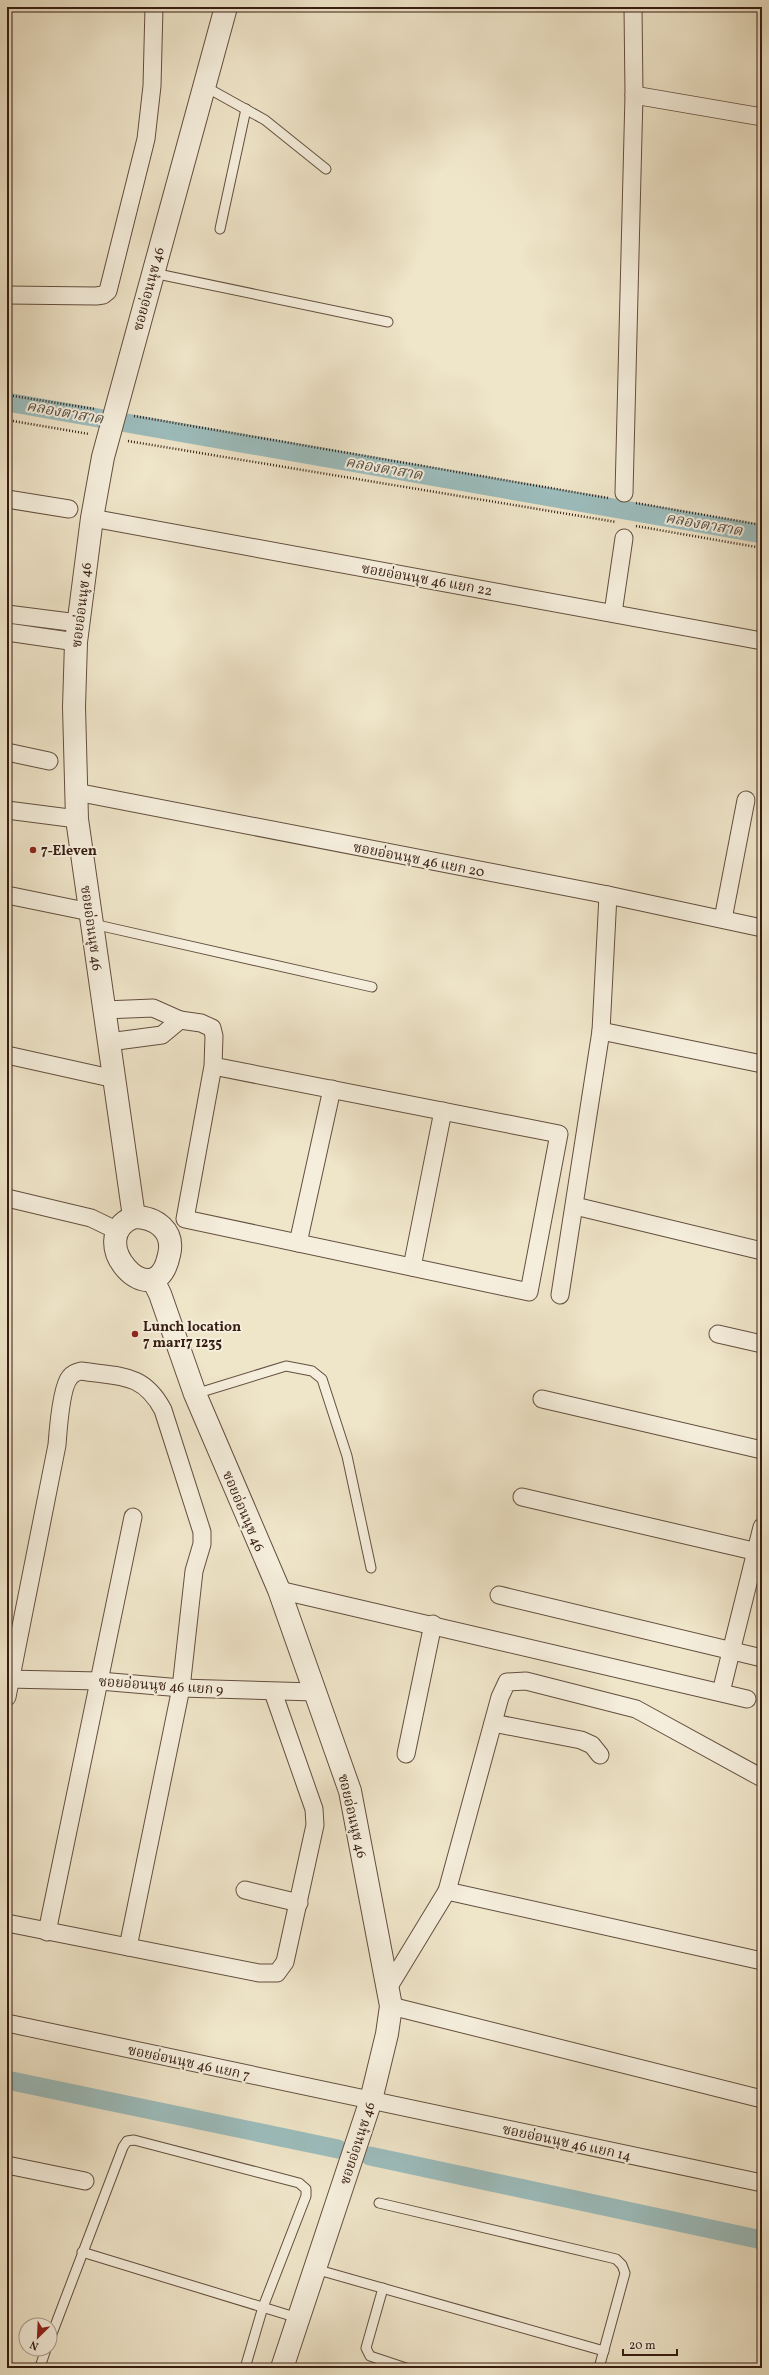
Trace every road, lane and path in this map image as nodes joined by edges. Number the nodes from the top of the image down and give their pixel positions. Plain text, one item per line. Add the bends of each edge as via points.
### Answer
1 (154, 7) edge
2 (226, 7) edge
3 (633, 7) edge
4 (204, 86) junction
5 (634, 96) junction
6 (246, 110) junction
7 (762, 117) edge
8 (326, 169) dead end
9 (220, 229) dead end
10 (152, 273) junction
11 (7, 295) edge
12 (388, 322) dead end
13 (7, 394) edge
14 (114, 410) junction
15 (7, 420) edge
16 (105, 447) junction
17 (622, 498) junction
18 (7, 499) edge
19 (69, 509) dead end
20 (92, 518) junction
21 (762, 525) edge
22 (625, 528) junction
23 (762, 548) edge
24 (613, 613) junction
25 (7, 614) edge
26 (7, 632) edge
27 (77, 632) junction
28 (762, 641) edge
29 (7, 752) edge
30 (49, 761) dead end
31 (76, 792) junction
32 (746, 800) dead end
33 (7, 810) edge
34 (77, 819) junction
35 (7, 895) edge
36 (608, 895) junction
37 (91, 918) junction
38 (723, 920) junction
39 (762, 928) edge
40 (372, 988) dead end
41 (104, 1010) junction
42 (180, 1020) junction
43 (601, 1031) junction
44 (109, 1042) junction
45 (7, 1055) edge
46 (762, 1064) edge
47 (213, 1066) junction
48 (114, 1079) junction
49 (332, 1089) junction
50 (443, 1111) junction
51 (7, 1198) edge
52 (575, 1206) junction
53 (134, 1217) junction
54 (118, 1231) junction
55 (298, 1243) junction
56 (762, 1251) edge
57 (412, 1267) junction
58 (153, 1280) junction
59 (560, 1296) dead end
60 (718, 1334) dead end
61 (762, 1344) edge
62 (195, 1394) junction
63 (542, 1399) dead end
64 (762, 1450) edge
65 (522, 1497) dead end
66 (133, 1517) dead end
67 (762, 1527) edge
68 (759, 1552) edge
69 (371, 1568) dead end
70 (279, 1590) junction
71 (499, 1596) dead end
72 (432, 1624) junction
73 (730, 1650) junction
74 (762, 1658) edge
75 (9, 1680) edge
76 (100, 1681) junction
77 (181, 1688) junction
78 (273, 1692) junction
79 (315, 1692) junction
80 (722, 1692) junction
81 (7, 1697) edge
82 (747, 1699) dead end
83 (493, 1723) junction
84 (406, 1754) dead end
85 (600, 1755) dead end
86 (762, 1778) edge
87 (245, 1890) dead end
88 (447, 1891) junction
89 (299, 1903) junction
90 (7, 1922) edge
91 (47, 1932) junction
92 (128, 1947) junction
93 (762, 1961) edge
94 (389, 1997) junction
95 (7, 2023) edge
96 (762, 2099) edge
97 (371, 2100) junction
98 (7, 2164) edge
99 (85, 2181) dead end
100 (762, 2183) edge
101 (379, 2203) dead end
102 (82, 2252) junction
103 (314, 2269) junction
104 (383, 2288) junction
105 (263, 2306) junction
106 (58, 2317) edge
107 (298, 2318) junction
108 (604, 2350) junction
109 (43, 2357) edge
110 (41, 2364) dead end
111 (245, 2368) edge
112 (282, 2368) edge
113 (406, 2368) edge
114 (599, 2368) edge

1 - 11 street via 152,86 146,139 108,291 103,296
2 - 4 street, ซอยอ่อนนุช 46
3 - 5 street
4 - 6 lane
4 - 10 street, ซอยอ่อนนุช 46
5 - 7 street
5 - 17 street
6 - 8 lane via 265,120
6 - 9 lane
10 - 12 lane
10 - 14 street, ซอยอ่อนนุช 46
13 - 14 path
14 - 16 street, ซอยอ่อนนุช 46
14 - 17 path
15 - 16 path
16 - 20 street, ซอยอ่อนนุช 46
16 - 22 path
17 - 21 path
18 - 19 street
20 - 24 street, ซอยอ่อนนุช 46 แยก 22
20 - 27 street, ซอยอ่อนนุช 46
22 - 23 path
22 - 24 street
24 - 28 street, ซอยอ่อนนุช 46 แยก 22
25 - 27 street
26 - 27 street
27 - 31 street, ซอยอ่อนนุช 46
29 - 30 street
31 - 34 street, ซอยอ่อนนุช 46
31 - 36 street, ซอยอ่อนนุช 46 แยก 20
32 - 38 street
33 - 34 street
34 - 37 street, ซอยอ่อนนุช 46
35 - 37 street
36 - 38 street, ซอยอ่อนนุช 46 แยก 20
36 - 43 street
37 - 40 lane
37 - 41 street, ซอยอ่อนนุช 46
38 - 39 street, ซอยอ่อนนุช 46 แยก 20
41 - 42 street via 153,1008
41 - 44 street, ซอยอ่อนนุช 46
42 - 44 street via 162,1035
42 - 47 street via 201,1023 212,1028
43 - 46 street
43 - 52 street
44 - 48 street, ซอยอ่อนนุช 46
45 - 48 street
47 - 49 street
47 - 55 street via 185,1219
48 - 53 street, ซอยอ่อนนุช 46
49 - 50 street
49 - 55 street
50 - 57 street
50 - 57 street via 559,1134 529,1292
51 - 54 street via 91,1218
52 - 56 street
52 - 59 street
53 - 54 street via 127,1220
53 - 58 street via 152,1219 162,1226 169,1237 171,1249 168,1262 162,1275
54 - 58 street via 116,1251 125,1270 143,1280
55 - 57 street
58 - 62 street, ซอยอ่อนนุช 46
60 - 61 street
62 - 69 lane via 286,1366 312,1371 322,1379 347,1456
62 - 70 street, ซอยอ่อนนุช 46
63 - 64 street
65 - 68 street
66 - 76 street
67 - 68 street
68 - 73 street
70 - 72 street
70 - 79 street, ซอยอ่อนนุช 46
71 - 73 street
72 - 80 street
72 - 84 street
73 - 74 street
73 - 80 street
75 - 76 street, ซอยอ่อนนุช 46 แยก 9
75 - 77 street via 66,1385 69,1378 81,1372 128,1378 139,1382 155,1394 163,1410 202,1532 202,1544 194,1571
75 - 81 street
76 - 77 street, ซอยอ่อนนุช 46 แยก 9
76 - 91 street
77 - 78 street, ซอยอ่อนนุช 46 แยก 9
77 - 92 street
78 - 79 street, ซอยอ่อนนุช 46 แยก 9
78 - 89 street via 314,1809 313,1841
79 - 94 street, ซอยอ่อนนุช 46 via 350,1791
80 - 82 street
83 - 85 street via 581,1740 592,1746
83 - 86 street via 507,1682 526,1681 636,1709
83 - 88 street
87 - 89 street
88 - 93 street
88 - 94 street
89 - 92 street via 285,1962 277,1973 259,1973
90 - 91 street
91 - 92 street
94 - 96 street
94 - 97 street, ซอยอ่อนนุช 46 via 388,2034
95 - 97 street, ซอยอ่อนนุช 46 แยก 7
97 - 100 street, ซอยอ่อนนุช 46 แยก 14
97 - 103 street, ซอยอ่อนนุช 46
98 - 99 street
101 - 108 lane via 616,2259 625,2273
102 - 105 lane
102 - 105 lane via 127,2141 134,2140 299,2183 306,2189 306,2196
102 - 106 lane
103 - 104 lane
103 - 107 street, ซอยอ่อนนุช 46
104 - 108 lane
104 - 113 lane via 366,2348 370,2356
105 - 107 lane
105 - 111 lane
107 - 112 street, ซอยอ่อนนุช 46
108 - 114 lane
109 - 110 lane

